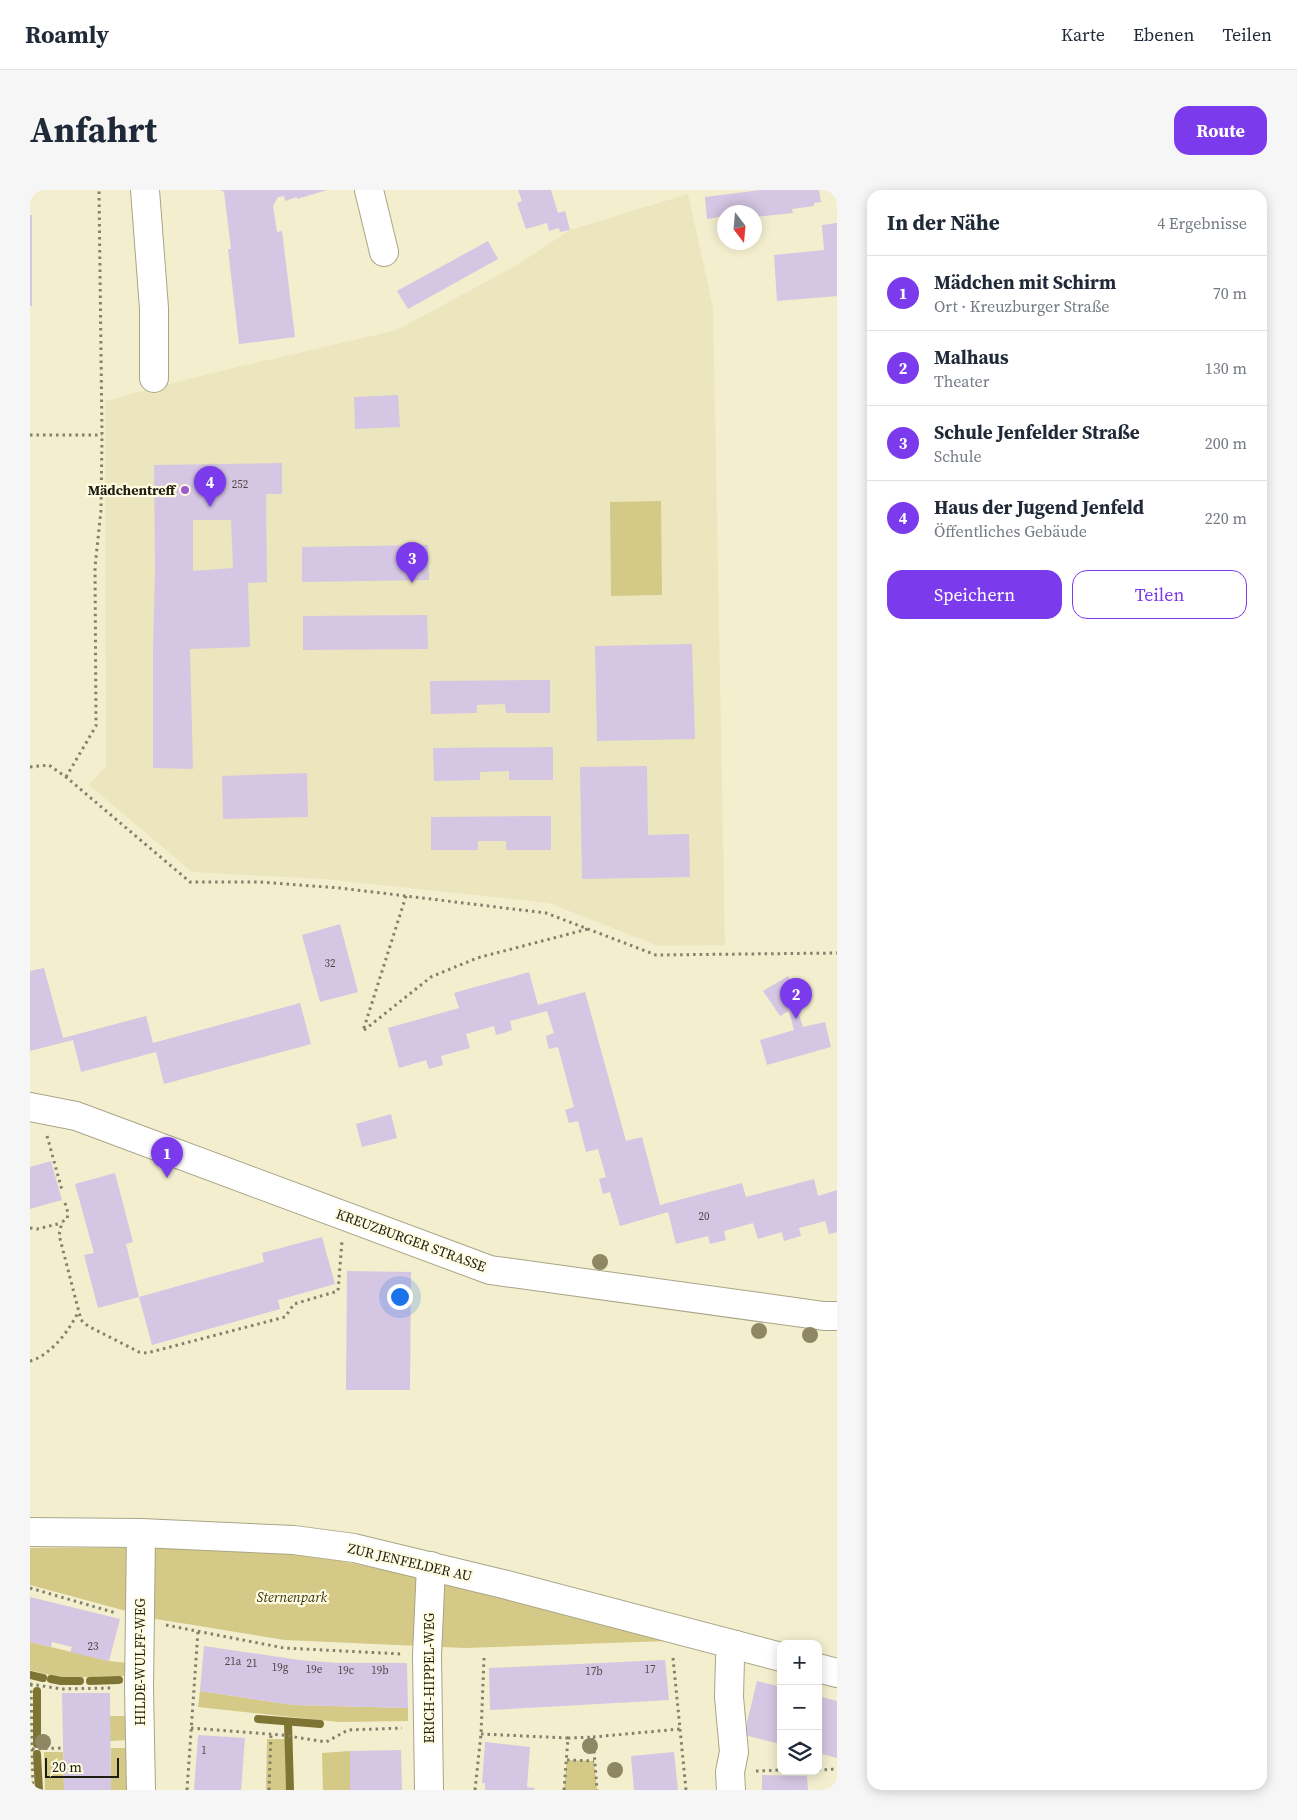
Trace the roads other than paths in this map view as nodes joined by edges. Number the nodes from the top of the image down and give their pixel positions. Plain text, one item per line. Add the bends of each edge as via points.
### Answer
1 (145, 190) edge
2 (369, 190) edge
3 (384, 252) dead end
4 (154, 378) dead end
5 (35, 1108) edge
6 (837, 1316) edge
7 (30, 1532) edge
8 (141, 1533) junction
9 (431, 1566) junction
10 (736, 1645) junction
11 (777, 1657) edge
12 (822, 1669) edge
13 (837, 1673) edge
14 (141, 1790) edge
15 (430, 1790) edge
16 (731, 1790) edge

1 - 4 street via 154,308
2 - 3 street
5 - 6 street, KREUZBURGER STRASSE via 76,1116 490,1270
7 - 8 street, ZUR JENFELDER AU
8 - 9 street, ZUR JENFELDER AU via 294,1540 354,1548
8 - 14 street, HILDE-WULFF-WEG
9 - 10 street, ZUR JENFELDER AU
9 - 15 street, ERICH-HIPPEL-WEG via 427,1655
10 - 11 street, ZUR JENFELDER AU
10 - 16 street via 730,1658 729,1697 734,1752
12 - 13 street

